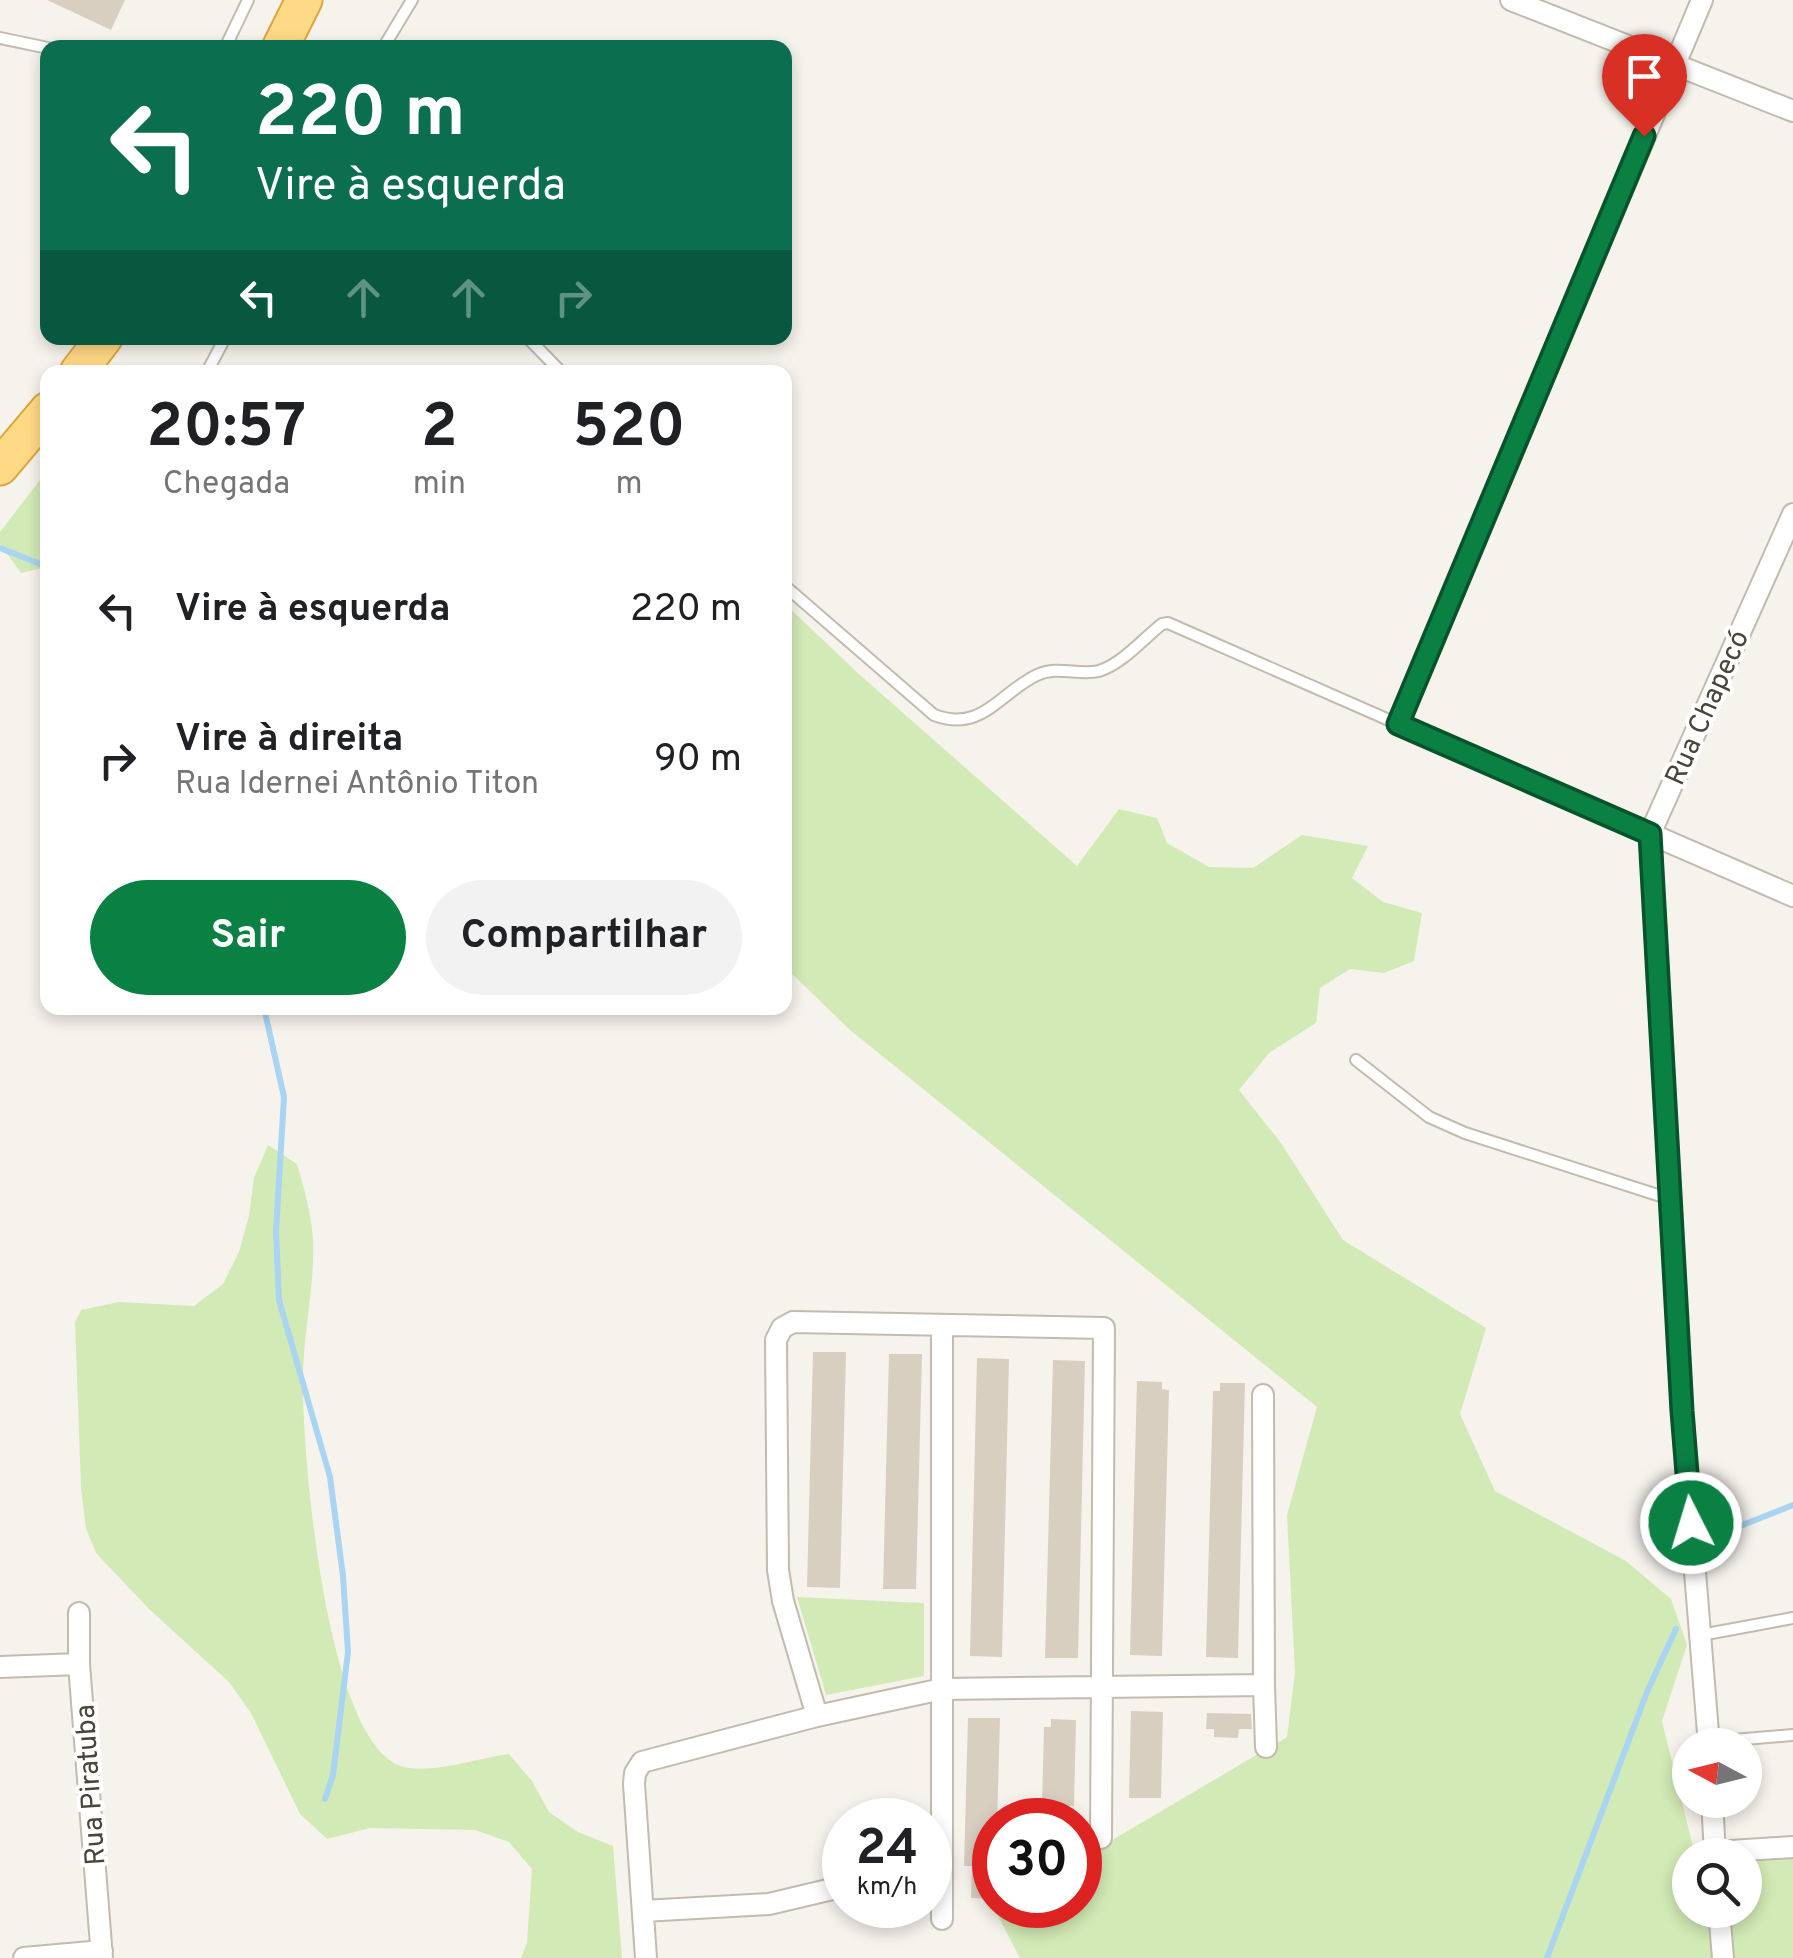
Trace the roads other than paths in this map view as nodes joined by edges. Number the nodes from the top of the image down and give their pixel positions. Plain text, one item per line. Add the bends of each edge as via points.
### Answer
1 (248, 0) edge
2 (304, 0) edge
3 (412, 0) edge
4 (1511, 0) edge
5 (1702, 0) edge
6 (0, 38) edge
7 (228, 40) edge
8 (284, 40) edge
9 (388, 40) edge
10 (40, 46) edge
11 (1675, 63) junction
12 (1793, 111) edge
13 (99, 345) edge
14 (535, 345) edge
15 (83, 365) edge
16 (553, 365) edge
17 (40, 420) edge
18 (0, 467) edge
19 (1793, 514) edge
20 (792, 592) edge
21 (1398, 724) junction
22 (1650, 834) junction
23 (1793, 896) edge
24 (1356, 1060) dead end
25 (1671, 1199) junction
26 (942, 1324) junction
27 (1263, 1394) dead end
28 (79, 1612) dead end
29 (1793, 1618) edge
30 (1700, 1636) junction
31 (79, 1664) junction
32 (0, 1668) edge
33 (1264, 1685) junction
34 (1103, 1686) junction
35 (942, 1688) junction
36 (816, 1716) junction
37 (1708, 1728) edge
38 (1793, 1735) edge
39 (1762, 1738) edge
40 (1266, 1747) dead end
41 (938, 1798) edge
42 (1102, 1798) edge
43 (1793, 1847) edge
44 (1762, 1850) edge
45 (822, 1891) edge
46 (644, 1911) junction
47 (1721, 1928) edge
48 (102, 1954) edge
49 (24, 1958) edge
50 (646, 1958) edge
51 (1723, 1958) edge

1 - 7 lane
2 - 8 highway
3 - 9 lane
4 - 11 street
5 - 11 street
6 - 10 lane
11 - 12 street
11 - 21 street
13 - 15 highway
14 - 16 lane
17 - 18 highway
19 - 22 street, Rua Chapecó
20 - 21 lane via 934,715 948,720 975,718 1037,675 1110,666 1168,622
21 - 22 street
22 - 23 street
22 - 25 street, Rua Chapecó
24 - 25 lane via 1429,1117 1465,1133
25 - 30 street, Rua Chapecó
26 - 34 street via 1104,1328
26 - 35 street
26 - 36 street via 793,1322 776,1340 778,1570
27 - 33 street
28 - 31 street, Rua Piratuba
29 - 30 lane
30 - 37 street, Rua Chapecó
31 - 32 street
31 - 48 street, Rua Piratuba
33 - 34 street
33 - 40 street
34 - 35 street
34 - 42 street
35 - 36 street
35 - 41 street
36 - 46 street via 642,1762 634,1784
38 - 39 lane
43 - 44 street
45 - 46 street via 769,1904
46 - 50 street
47 - 51 street
48 - 49 street

